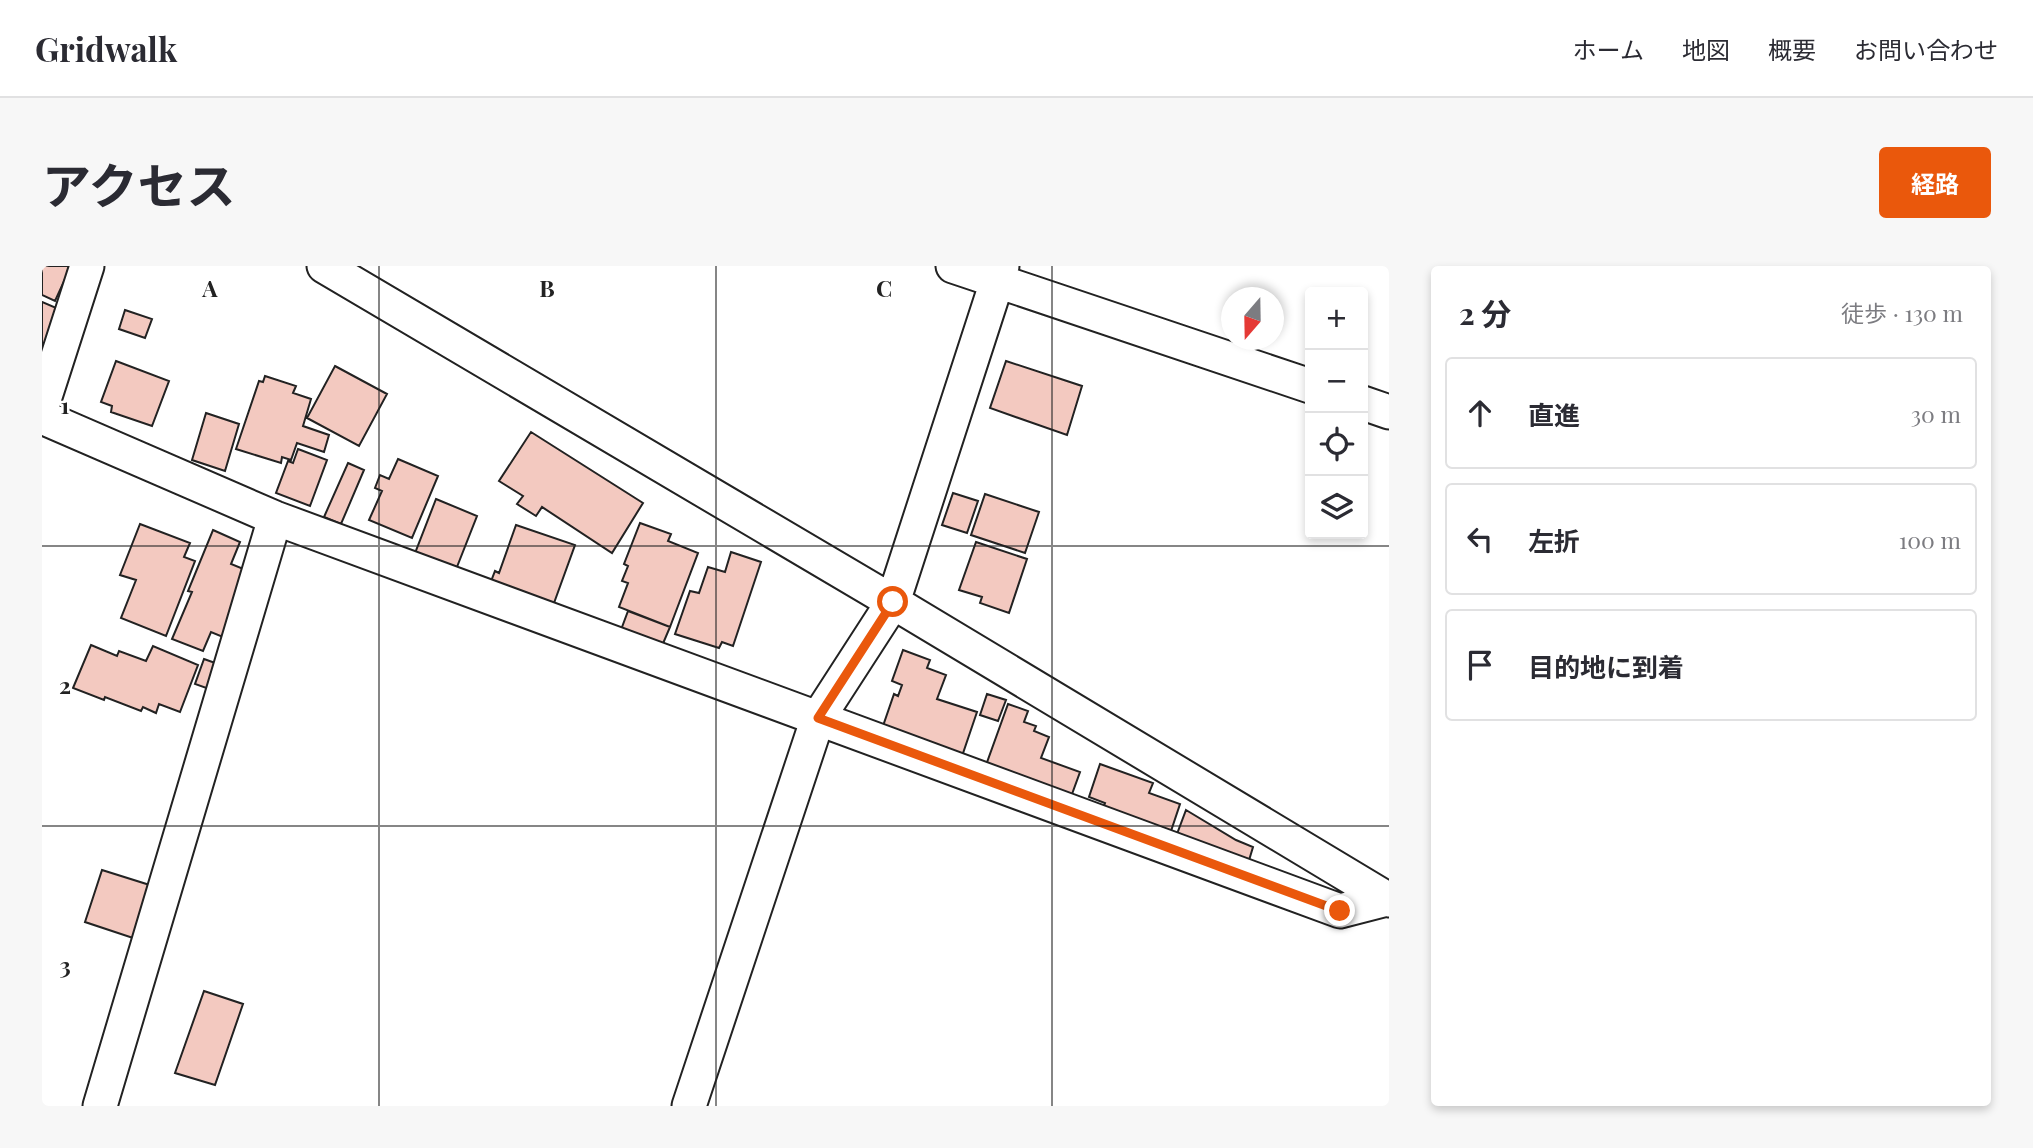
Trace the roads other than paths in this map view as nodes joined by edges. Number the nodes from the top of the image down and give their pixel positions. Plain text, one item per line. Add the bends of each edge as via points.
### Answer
1 (87, 266) edge
2 (324, 266) edge
3 (954, 266) edge
4 (999, 273) edge
5 (1305, 384) edge
6 (1368, 405) edge
7 (42, 406) edge
8 (1389, 412) edge
9 (42, 418) edge
10 (275, 517) junction
11 (893, 602) junction
12 (818, 718) junction
13 (1388, 900) edge
14 (100, 1106) edge
15 (688, 1106) edge

1 - 7 street
2 - 11 street
3 - 4 street
4 - 5 street
4 - 11 street
6 - 8 street
9 - 10 street
10 - 12 street
10 - 14 street
11 - 12 street
11 - 13 street
12 - 13 street via 1340,911
12 - 15 street

